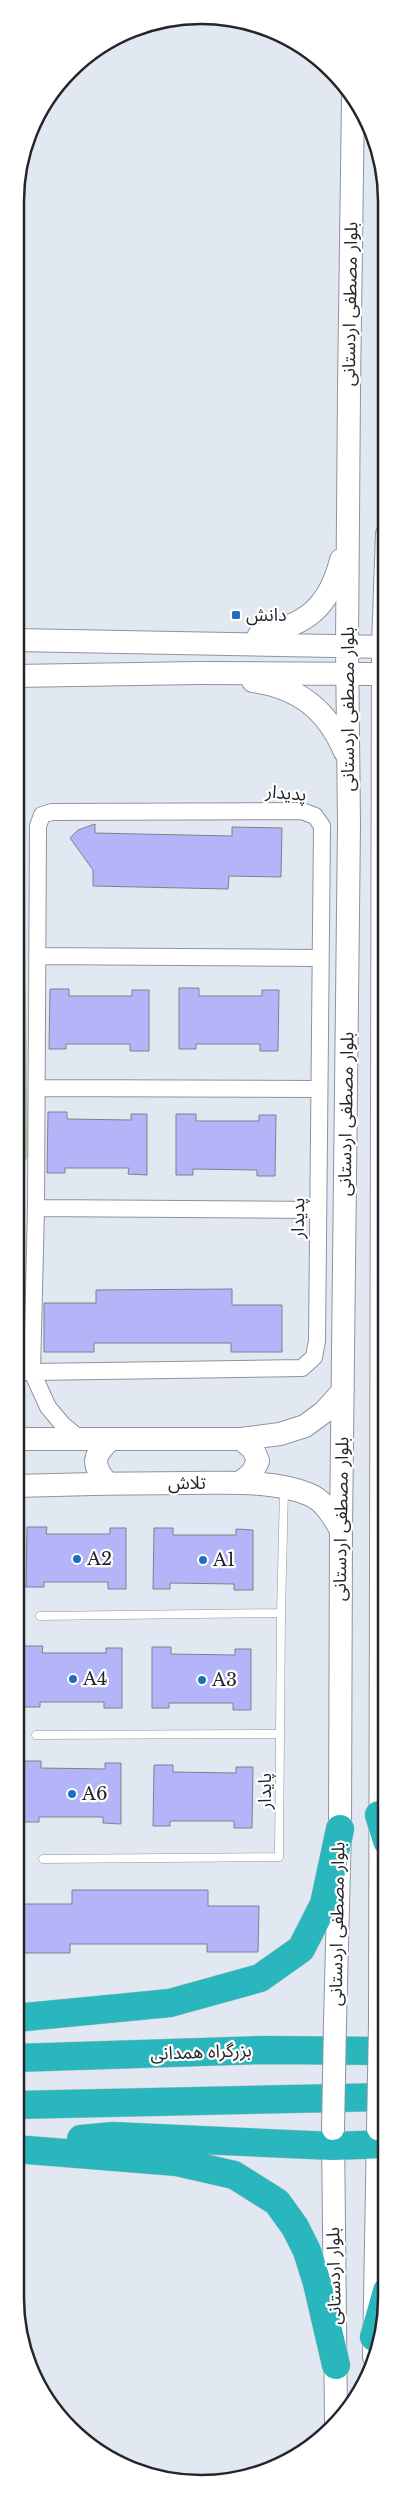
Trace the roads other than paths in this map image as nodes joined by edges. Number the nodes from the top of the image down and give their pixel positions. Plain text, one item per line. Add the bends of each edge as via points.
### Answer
1 (353, 109) edge
2 (348, 529) junction
3 (24, 640) edge
4 (225, 643) junction
5 (347, 646) junction
6 (378, 646) edge
7 (198, 673) junction
8 (348, 673) junction
9 (378, 674) edge
10 (24, 676) edge
11 (348, 760) junction
12 (378, 813) edge
13 (349, 824) junction
14 (37, 956) junction
15 (320, 958) junction
16 (37, 1088) junction
17 (319, 1089) junction
18 (36, 1208) junction
19 (318, 1210) junction
20 (24, 1372) edge
21 (32, 1372) junction
22 (342, 1391) junction
23 (24, 1439) edge
24 (80, 1439) junction
25 (241, 1439) junction
26 (110, 1440) junction
27 (107, 1483) junction
28 (240, 1483) junction
29 (24, 1486) edge
30 (284, 1488) junction
31 (341, 1530) junction
32 (281, 1613) junction
33 (40, 1616) dead end
34 (280, 1734) junction
35 (36, 1735) dead end
36 (340, 1829) junction
37 (43, 1859) dead end
38 (24, 2017) edge
39 (378, 2051) edge
40 (24, 2058) edge
41 (378, 2097) edge
42 (24, 2105) edge
43 (333, 2138) junction
44 (378, 2140) edge
45 (24, 2144) edge
46 (24, 2149) edge
47 (378, 2229) edge
48 (374, 2335) edge
49 (336, 2365) junction
50 (336, 2413) edge

1 - 2 main road, بلوار مصطفی اردستانی
2 - 4 main road via 332,588 316,611 288,629
2 - 5 main road, بلوار مصطفی اردستانی
3 - 4 main road
4 - 5 main road
5 - 6 main road
5 - 8 main road, بلوار مصطفی اردستانی
7 - 8 main road
7 - 10 main road
7 - 11 main road via 266,683 297,694 320,711 336,730
8 - 9 main road
8 - 11 main road, بلوار مصطفی اردستانی
11 - 13 main road, بلوار مصطفی اردستانی
12 - 13 main road via 364,806 354,813
13 - 22 main road, بلوار مصطفی اردستانی
14 - 15 street
14 - 15 street, پدیدار via 38,826 42,815 52,812 302,811 314,816 322,826
14 - 16 street, پدیدار
15 - 17 street, پدیدار
16 - 17 street
16 - 18 street, پدیدار
17 - 19 street, پدیدار
18 - 19 street
18 - 21 street, پدیدار
19 - 21 street, پدیدار via 316,1341 314,1356 302,1368
20 - 21 street
21 - 24 street, پدیدار via 48,1406
22 - 25 main road via 324,1412 305,1426 280,1434
22 - 31 main road, بلوار مصطفی اردستانی
23 - 24 main road
24 - 26 main road
25 - 26 main road
25 - 28 main road via 253,1449 258,1461 252,1474
26 - 27 main road via 100,1448 95,1461 97,1472
27 - 28 main road, تلاش
27 - 29 main road, تلاش
28 - 30 main road, تلاش
30 - 31 main road, تلاش via 309,1494 326,1506
30 - 32 lane, پایدار
31 - 36 main road, بلوار مصطفی اردستانی
32 - 33 lane
32 - 34 lane, پایدار
34 - 35 lane
34 - 37 lane, پایدار via 279,1857
36 - 38 highway via 324,1904 301,1949 260,1978 170,2003
36 - 43 main road, بلوار مصطفی اردستانی, bridge
39 - 40 highway, بزرگراه همدانی via 265,2050
41 - 42 highway
43 - 44 highway
43 - 45 highway via 114,2136
43 - 49 main road, بلوار اردستانی
46 - 49 highway via 177,2162 234,2175 277,2202 307,2251
47 - 48 main road
49 - 50 main road, بلوار اردستانی

